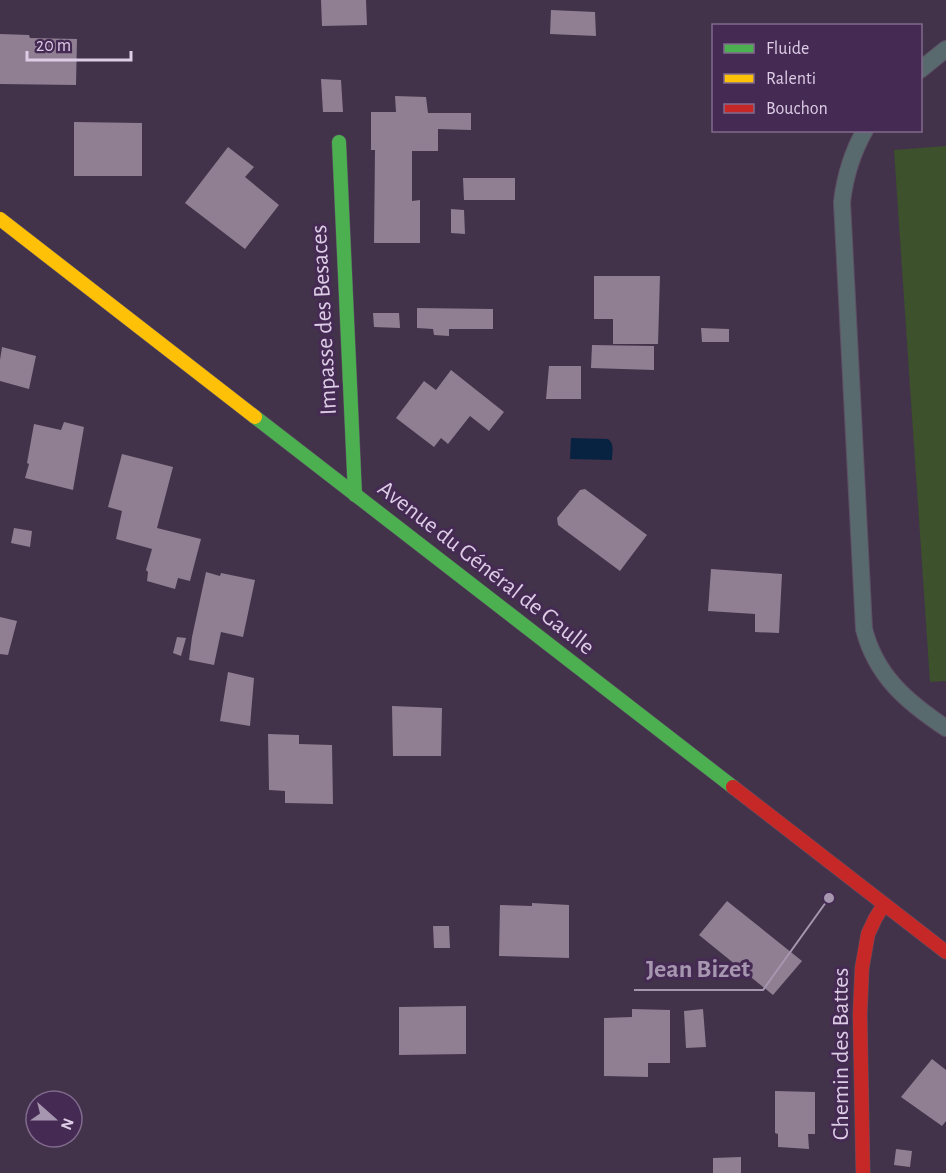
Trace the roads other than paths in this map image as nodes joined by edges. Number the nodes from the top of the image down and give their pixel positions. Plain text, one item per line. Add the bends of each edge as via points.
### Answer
1 (945, 48) edge
2 (922, 69) edge
3 (864, 132) edge
4 (339, 142) dead end
5 (0, 219) edge
6 (355, 495) junction
7 (946, 728) edge
8 (884, 904) junction
9 (946, 952) edge
10 (863, 1173) edge

1 - 2 lane
3 - 7 lane via 849,163 842,202 864,629 879,666 895,687
4 - 6 main road, Impasse des Besaces
5 - 6 main road, Avenue du Général de Gaulle
6 - 8 main road, Avenue du Général de Gaulle
8 - 9 main road, Avenue du Général de Gaulle
8 - 10 main road, Chemin des Battes via 868,936 861,990

